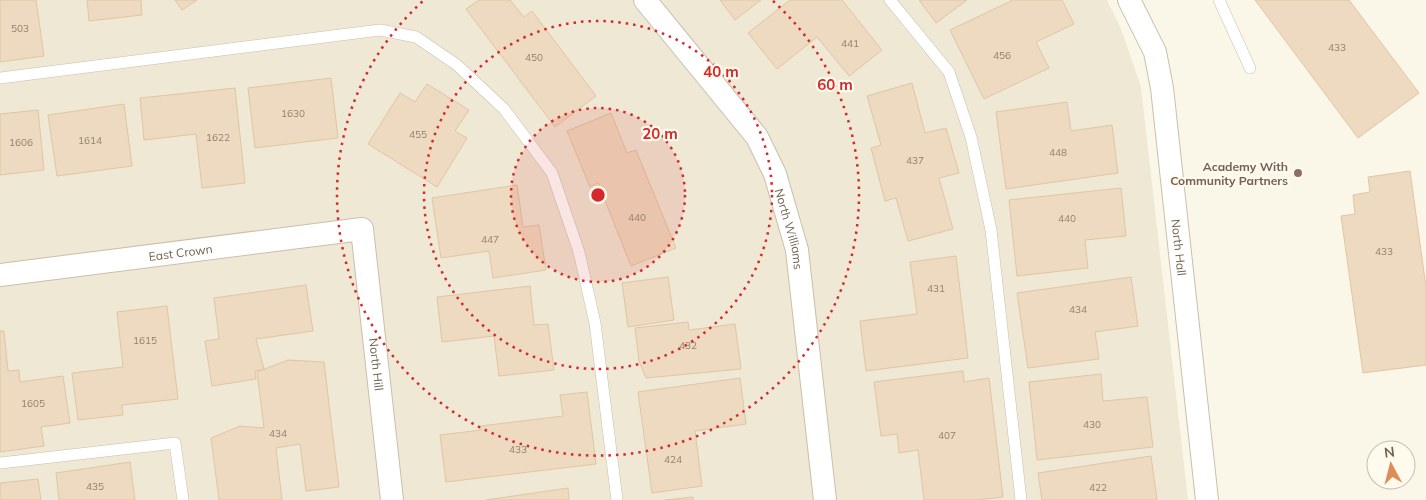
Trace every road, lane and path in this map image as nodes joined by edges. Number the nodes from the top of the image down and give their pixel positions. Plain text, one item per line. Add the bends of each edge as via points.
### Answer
1 (645, 0) edge
2 (890, 0) edge
3 (1129, 0) edge
4 (1219, 0) edge
5 (1250, 68) dead end
6 (0, 78) edge
7 (362, 229) joint
8 (0, 274) edge
9 (0, 462) edge
10 (183, 500) edge
11 (392, 500) edge
12 (617, 500) edge
13 (826, 500) edge
14 (1021, 500) edge
15 (1207, 500) edge

1 - 13 street, North Williams via 757,137 775,174 797,250
2 - 14 lane via 949,72 971,137 991,230
3 - 15 street, North Hall via 1155,52 1162,88
4 - 5 lane
6 - 12 lane via 380,30 416,37 457,65 504,109 552,173 580,252 595,323
7 - 8 street, East Crown
7 - 11 street, North Hill
9 - 10 lane via 175,443

